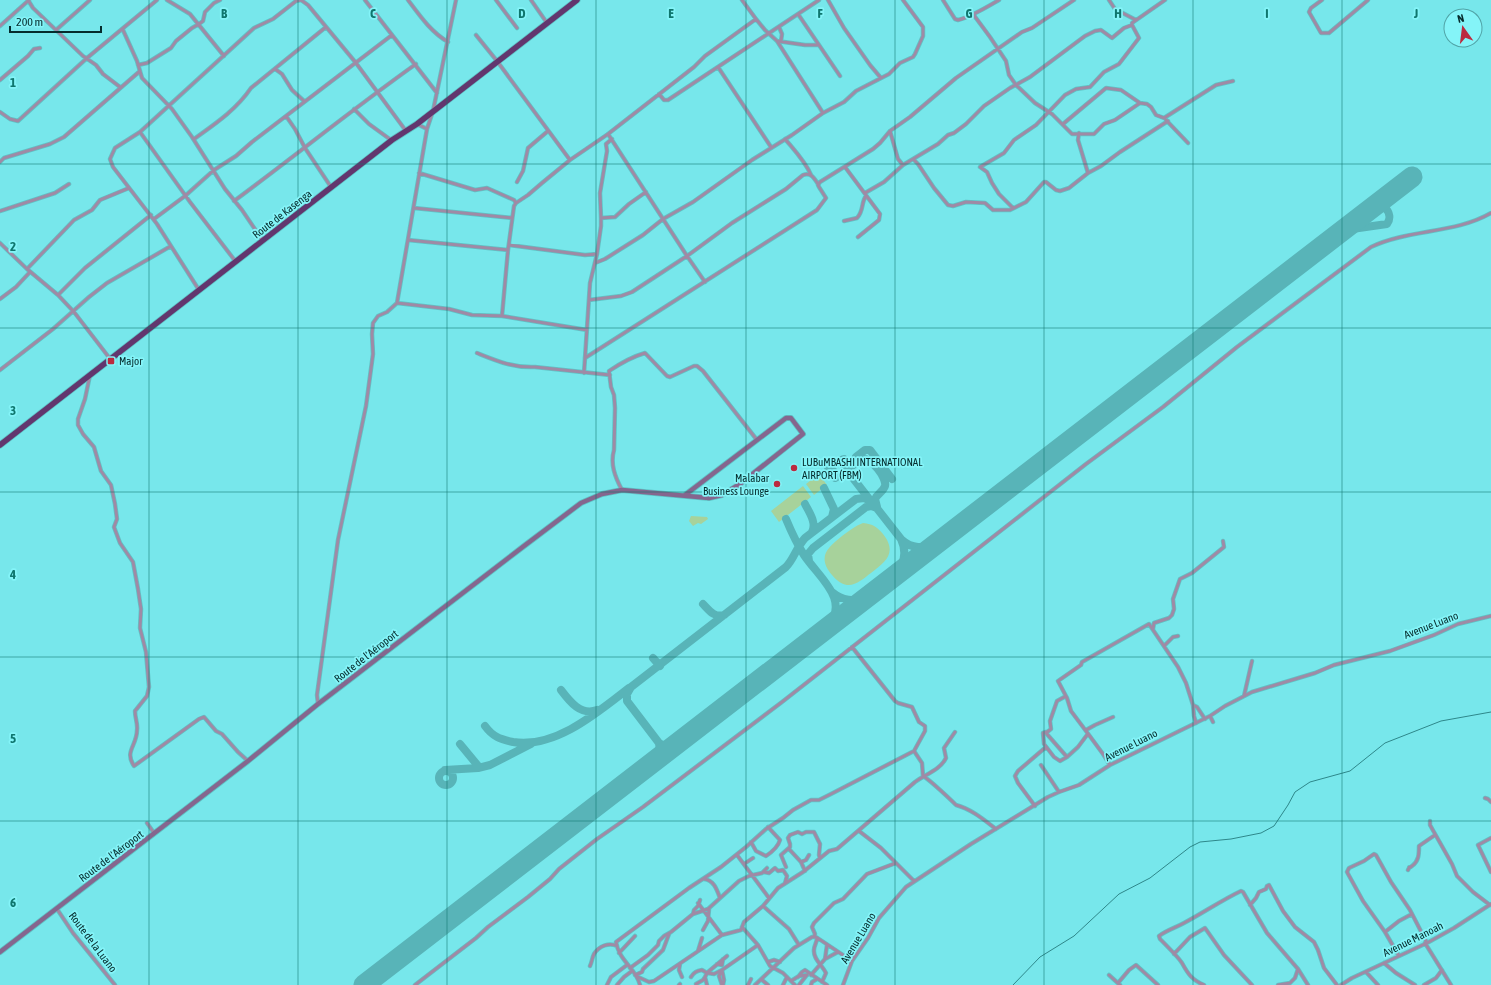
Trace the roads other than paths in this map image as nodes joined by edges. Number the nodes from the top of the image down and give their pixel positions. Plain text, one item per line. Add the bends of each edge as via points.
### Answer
1 (28, 0) edge
2 (90, 0) edge
3 (157, 0) edge
4 (167, 0) edge
5 (220, 0) edge
6 (365, 0) edge
7 (408, 0) edge
8 (456, 0) edge
9 (496, 0) edge
10 (532, 0) edge
11 (577, 0) edge
12 (742, 0) edge
13 (819, 0) edge
14 (828, 0) edge
15 (903, 0) edge
16 (943, 0) edge
17 (998, 0) edge
18 (1074, 0) edge
19 (1109, 0) edge
20 (1165, 0) edge
21 (1322, 0) edge
22 (1368, 0) edge
23 (798, 14) junction
24 (973, 14) junction
25 (756, 18) junction
26 (1136, 20) junction
27 (547, 23) junction
28 (199, 24) junction
29 (1132, 25) junction
30 (0, 26) edge
31 (326, 27) junction
32 (779, 27) junction
33 (517, 28) dead end
34 (56, 30) junction
35 (123, 30) junction
36 (769, 33) junction
37 (392, 35) junction
38 (476, 35) dead end
39 (776, 41) junction
40 (781, 41) junction
41 (448, 42) junction
42 (818, 44) junction
43 (40, 48) dead end
44 (998, 49) junction
45 (224, 56) junction
46 (87, 58) junction
47 (497, 61) junction
48 (356, 63) junction
49 (416, 64) junction
50 (138, 65) junction
51 (718, 67) junction
52 (275, 69) junction
53 (140, 71) junction
54 (840, 76) dead end
55 (882, 78) junction
56 (0, 80) edge
57 (1233, 80) dead end
58 (1016, 85) junction
59 (120, 87) junction
60 (378, 91) junction
61 (437, 93) junction
62 (659, 94) junction
63 (304, 102) junction
64 (1140, 104) junction
65 (168, 106) junction
66 (354, 110) junction
67 (433, 111) junction
68 (1049, 111) junction
69 (823, 113) junction
70 (1, 114) edge
71 (286, 116) junction
72 (1164, 118) junction
73 (1168, 121) junction
74 (417, 124) junction
75 (1063, 124) junction
76 (427, 129) junction
77 (406, 131) junction
78 (548, 131) junction
79 (890, 131) junction
80 (140, 132) junction
81 (1079, 133) junction
82 (608, 134) junction
83 (194, 139) junction
84 (612, 139) junction
85 (786, 139) junction
86 (392, 140) junction
87 (1188, 143) dead end
88 (771, 147) junction
89 (305, 148) junction
90 (913, 159) junction
91 (570, 160) junction
92 (0, 162) edge
93 (903, 165) junction
94 (845, 167) junction
95 (214, 170) junction
96 (419, 173) junction
97 (1088, 173) junction
98 (811, 175) junction
99 (517, 182) dead end
100 (69, 184) dead end
101 (818, 184) junction
102 (129, 188) junction
103 (332, 188) junction
104 (646, 192) junction
105 (866, 195) junction
106 (186, 196) junction
107 (234, 201) junction
108 (516, 203) junction
109 (414, 208) junction
110 (1013, 208) junction
111 (0, 212) edge
112 (1491, 213) edge
113 (151, 215) junction
114 (512, 218) junction
115 (601, 218) junction
116 (154, 219) junction
117 (664, 219) junction
118 (844, 221) dead end
119 (858, 236) dead end
120 (408, 240) junction
121 (263, 241) junction
122 (0, 243) edge
123 (509, 245) junction
124 (171, 246) junction
125 (508, 250) junction
126 (597, 254) junction
127 (687, 256) junction
128 (236, 262) junction
129 (595, 263) junction
130 (27, 269) junction
131 (30, 272) junction
132 (705, 282) junction
133 (200, 290) junction
134 (58, 295) junction
135 (0, 299) edge
136 (589, 300) junction
137 (397, 303) junction
138 (74, 312) junction
139 (502, 316) junction
140 (587, 330) junction
141 (477, 353) dead end
142 (585, 358) junction
143 (111, 360) junction
144 (0, 370) edge
145 (584, 373) junction
146 (610, 374) junction
147 (90, 375) junction
148 (757, 440) junction
149 (0, 445) edge
150 (622, 490) junction
151 (684, 495) junction
152 (1223, 541) dead end
153 (1491, 616) edge
154 (1153, 629) junction
155 (1178, 636) dead end
156 (1164, 646) junction
157 (852, 647) junction
158 (1252, 662) dead end
159 (1066, 696) junction
160 (1244, 696) junction
161 (318, 704) junction
162 (1193, 705) junction
163 (1210, 716) junction
164 (1112, 717) dead end
165 (1205, 718) junction
166 (1213, 722) dead end
167 (1196, 723) junction
168 (1086, 730) junction
169 (955, 732) dead end
170 (1046, 732) junction
171 (1089, 735) junction
172 (1046, 747) junction
173 (914, 751) junction
174 (1067, 757) junction
175 (248, 761) junction
176 (1040, 764) dead end
177 (1110, 765) junction
178 (922, 776) junction
179 (1059, 792) junction
180 (1485, 798) dead end
181 (1491, 802) edge
182 (1035, 806) junction
183 (1430, 821) dead end
184 (146, 823) dead end
185 (768, 827) junction
186 (996, 829) junction
187 (859, 831) junction
188 (154, 834) junction
189 (1435, 835) junction
190 (1491, 838) edge
191 (751, 842) junction
192 (789, 849) junction
193 (737, 854) junction
194 (808, 855) dead end
195 (753, 858) dead end
196 (820, 858) junction
197 (801, 862) junction
198 (896, 863) junction
199 (744, 864) junction
200 (786, 867) dead end
201 (767, 868) dead end
202 (1408, 870) dead end
203 (805, 871) junction
204 (764, 872) junction
205 (1491, 872) edge
206 (753, 875) junction
207 (786, 875) junction
208 (795, 878) junction
209 (704, 879) junction
210 (914, 881) junction
211 (785, 883) junction
212 (720, 898) junction
213 (769, 898) junction
214 (1491, 904) edge
215 (1250, 905) junction
216 (763, 906) junction
217 (57, 909) junction
218 (709, 909) junction
219 (704, 911) junction
220 (693, 914) junction
221 (1412, 914) junction
222 (709, 917) junction
223 (742, 927) junction
224 (703, 930) dead end
225 (1385, 932) junction
226 (669, 934) junction
227 (722, 935) junction
228 (635, 936) dead end
229 (702, 938) dead end
230 (815, 938) junction
231 (1426, 943) junction
232 (799, 945) junction
233 (826, 945) junction
234 (617, 946) junction
235 (758, 946) junction
236 (698, 951) junction
237 (0, 952) edge
238 (838, 952) junction
239 (619, 953) junction
240 (1174, 954) junction
241 (727, 956) dead end
242 (1399, 956) junction
243 (825, 959) junction
244 (852, 961) junction
245 (768, 962) junction
246 (780, 962) junction
247 (1384, 963) junction
248 (680, 964) junction
249 (820, 965) junction
250 (590, 966) dead end
251 (629, 966) junction
252 (774, 968) junction
253 (1298, 969) junction
254 (1442, 970) junction
255 (632, 971) junction
256 (722, 971) junction
257 (708, 972) junction
258 (1366, 972) junction
259 (636, 975) junction
260 (810, 975) junction
261 (1109, 975) dead end
262 (787, 976) junction
263 (682, 977) dead end
264 (705, 977) junction
265 (691, 978) dead end
266 (751, 979) dead end
267 (817, 979) junction
268 (646, 980) junction
269 (762, 980) junction
270 (791, 981) junction
271 (814, 981) junction
272 (822, 982) junction
273 (696, 984) dead end
274 (1119, 984) edge
275 (115, 985) edge
276 (415, 985) edge
277 (607, 985) edge
278 (617, 985) edge
279 (640, 985) edge
280 (707, 985) edge
281 (722, 985) edge
282 (748, 985) edge
283 (755, 985) edge
284 (768, 985) edge
285 (783, 985) edge
286 (795, 985) edge
287 (799, 985) edge
288 (811, 985) edge
289 (827, 985) edge
290 (843, 985) edge
291 (1158, 985) edge
292 (1204, 985) edge
293 (1252, 985) edge
294 (1278, 985) edge
295 (1308, 985) edge
296 (1337, 985) edge
297 (1341, 985) edge
298 (1378, 985) edge
299 (1415, 985) edge
300 (1424, 985) edge
301 (1451, 985) edge

1 - 30 street
1 - 34 street
2 - 34 street
3 - 35 street
4 - 28 street via 185,10
5 - 28 street via 205,12 203,21
6 - 37 street
7 - 41 street via 437,35
8 - 41 street
9 - 33 street
10 - 27 street
11 - 27 highway, Route de Kasenga
12 - 25 street
13 - 23 street
14 - 55 street via 844,28
15 - 55 street via 923,27 923,36 916,54
16 - 24 street via 956,19 960,20
17 - 24 street
18 - 44 street
19 - 26 street via 1115,9
20 - 26 street
21 - 22 street via 1310,8 1309,14 1324,34 1329,33
23 - 32 street
23 - 42 street
24 - 44 street
25 - 36 street
25 - 62 street
26 - 29 street
27 - 47 highway, Route de Kasenga
28 - 45 street
28 - 50 street via 167,51 147,63
29 - 58 street via 1112,38 1101,30 1089,34
29 - 68 street via 1139,38 1122,62 1104,72 1090,87 1071,91
31 - 45 street via 308,5 301,0 296,1 272,19 254,28
31 - 48 street
31 - 52 street
32 - 36 street
32 - 40 street
34 - 46 street
35 - 46 street
35 - 50 street
36 - 39 street
36 - 51 street
37 - 48 street
37 - 49 street
38 - 47 street
39 - 40 street
39 - 69 street
40 - 42 street via 805,45
41 - 61 street
42 - 54 street
43 - 56 street via 34,49
44 - 58 street
44 - 79 street via 956,78
45 - 65 street
46 - 59 street
46 - 70 street via 18,121
47 - 67 highway, Route de Kasenga
47 - 78 street
48 - 60 street
48 - 63 street
49 - 60 street
49 - 61 street
50 - 53 street
51 - 62 street via 666,101
51 - 88 street
52 - 63 street
52 - 83 street via 250,88 242,101 231,111
53 - 59 street
53 - 65 street via 144,80
55 - 69 street via 856,90 844,102
57 - 72 street via 1216,85
58 - 68 street via 1035,103
58 - 90 street via 984,106 954,133
59 - 92 street via 64,137 4,158
60 - 66 street
60 - 77 street
61 - 67 street
62 - 82 street
63 - 71 street
64 - 72 street via 1147,104 1156,115
64 - 75 street via 1121,90 1106,88
64 - 81 street via 1104,124 1094,134
65 - 80 street
65 - 83 street
66 - 86 street
66 - 89 street
67 - 74 highway, Route de Kasenga
67 - 76 street
68 - 75 street
68 - 110 street via 1036,125 1014,140 1004,153 980,167 988,172 999,194
69 - 85 street
71 - 89 street
71 - 95 street
72 - 73 street
73 - 87 street
73 - 97 street
74 - 76 street
74 - 77 highway, Route de Kasenga
75 - 81 street via 1072,134
76 - 96 street
77 - 86 highway, Route de Kasenga
78 - 91 street
78 - 99 street via 528,148 523,172
79 - 93 street via 898,159
79 - 94 street via 873,149
80 - 102 street via 115,148 110,159
80 - 106 street
81 - 97 street via 1078,140
82 - 84 street
82 - 91 street
83 - 95 street
84 - 104 street
84 - 115 street via 606,144 600,194
85 - 88 street
85 - 98 street via 806,164
86 - 103 highway, Route de Kasenga
88 - 117 street via 693,202
89 - 103 street
89 - 107 street
90 - 93 street
90 - 110 street via 948,206 966,202 985,203 996,210 1005,211
91 - 108 street
93 - 105 street
94 - 101 street
94 - 105 street
95 - 106 street
95 - 107 street
96 - 108 street via 475,190 487,188
96 - 109 street
97 - 110 street via 1069,188 1060,191 1044,182 1026,202
98 - 101 street
98 - 127 street via 803,175
100 - 111 street via 55,193
101 - 132 street via 826,198 817,210
102 - 113 street
102 - 130 street via 100,200 92,210 74,220
103 - 121 highway, Route de Kasenga
104 - 115 street via 615,217
104 - 117 street
105 - 118 street via 860,216 854,220
105 - 119 street via 881,218
106 - 116 street
106 - 128 street
107 - 121 street
108 - 114 street
109 - 114 street
109 - 120 street
112 - 157 street via 1476,220 1389,239 1371,247 1086,464
113 - 116 street
113 - 134 street via 84,268
114 - 123 street
115 - 126 street
116 - 124 street
117 - 127 street
117 - 129 street via 643,235
120 - 125 street
120 - 137 street
121 - 128 highway, Route de Kasenga
122 - 130 street
123 - 125 street
123 - 126 street via 585,255
124 - 133 street
124 - 138 street via 107,284
125 - 139 street
126 - 129 street
127 - 132 street
127 - 136 street via 632,292
128 - 133 highway, Route de Kasenga
129 - 136 street
130 - 131 street
131 - 134 street
131 - 135 street
132 - 142 street
133 - 143 highway, Route de Kasenga
134 - 138 street
136 - 140 street
137 - 139 street
137 - 161 street via 373,322 373,354 366,406 338,540
138 - 143 street
138 - 144 street
139 - 140 street
140 - 142 street
141 - 145 street via 497,362
142 - 145 street
143 - 147 highway, Route de Kasenga
145 - 146 street
146 - 148 street via 609,371 624,360 645,353 668,377 697,366
146 - 150 street via 615,408 612,456 614,474
147 - 149 highway, Route de Kasenga
147 - 175 street via 78,425 94,446 101,471 113,489 117,519 114,527 135,569 141,609 140,628 146,652 149,687 147,696 135,711 137,730 130,760 134,766 204,717
148 - 151 main road
148 - 151 main road, Route de l'Aéroport via 786,418 791,418 804,435 722,496 709,498
150 - 151 main road, Route de l'Aéroport
150 - 161 main road, Route de l'Aéroport via 602,494 581,503
152 - 154 street via 1224,547 1220,552 1180,579 1172,599 1172,615 1154,623
153 - 160 street, Avenue Luano via 1458,624 1390,651 1334,664 1315,673
154 - 156 street
154 - 159 street via 1150,624 1146,625 1082,662 1058,681
155 - 156 street
156 - 162 street via 1180,671
157 - 173 street via 894,701 912,708 920,723 925,726 925,731
157 - 276 street via 643,807 597,839 559,869 550,880
158 - 160 street
159 - 168 street via 1071,710
159 - 170 street via 1057,701 1050,721 1051,728
160 - 163 street, Avenue Luano
161 - 175 main road, Route de l'Aéroport
162 - 165 street
162 - 167 street
163 - 165 street, Avenue Luano
163 - 166 street
164 - 168 street
165 - 167 street, Avenue Luano
167 - 177 street, Avenue Luano
168 - 171 street
169 - 178 street via 944,748 946,759 936,770
170 - 172 street via 1042,734
170 - 174 street
171 - 174 street
171 - 177 street
172 - 174 street via 1056,760 1061,761
172 - 182 street via 1015,776
173 - 178 street via 922,763
173 - 185 street via 819,800 803,803
175 - 188 main road, Route de l'Aéroport
176 - 179 street
177 - 179 street, Avenue Luano via 1079,785
178 - 186 street via 956,806 968,809
178 - 187 street
179 - 182 street, Avenue Luano
180 - 181 street
182 - 186 street, Avenue Luano
183 - 189 street
184 - 188 street
185 - 191 street
185 - 191 street via 780,840 774,850 766,856 756,851
186 - 210 street, Avenue Luano
187 - 196 street via 837,849
187 - 198 street
188 - 217 main road, Route de l'Aéroport
189 - 202 street via 1419,846 1419,856
189 - 214 street via 1459,879
190 - 205 street via 1478,845
191 - 193 street
192 - 196 street via 790,835 813,832 820,844
192 - 197 street
192 - 200 street via 781,855
193 - 199 street
193 - 209 street
194 - 197 street via 806,860
195 - 199 street
196 - 203 street
197 - 203 street
198 - 210 street
198 - 230 street via 868,873 843,899 834,903 812,926
199 - 206 street
201 - 204 street
203 - 208 street
204 - 206 street
204 - 207 street via 768,873 775,868 778,871 783,870
206 - 212 street via 739,881
206 - 213 street
207 - 208 street
207 - 211 street
208 - 211 street
209 - 212 street via 716,887
209 - 234 street via 616,942
210 - 244 street, Avenue Luano via 879,918
211 - 213 street
212 - 218 street
213 - 216 street
214 - 231 street, Avenue Manoah
215 - 240 street via 1241,891 1164,932 1159,938
215 - 253 street via 1267,934
215 - 296 street via 1259,892 1269,885 1295,927 1314,942 1324,968
216 - 223 street via 744,922
216 - 232 street via 789,929
217 - 237 main road, Route de l'Aéroport
217 - 275 street, Route de la Luano
218 - 219 street
218 - 222 street
219 - 220 street
219 - 220 street via 699,901
219 - 222 street
220 - 226 street
221 - 225 street
221 - 225 street via 1376,854 1349,868 1347,872 1350,878
221 - 231 street
222 - 224 street
222 - 227 street
223 - 227 street via 739,931
223 - 235 street
225 - 242 street
226 - 251 street via 660,940 648,955
226 - 259 street via 663,950
227 - 236 street
228 - 239 street
229 - 236 street
230 - 232 street
230 - 233 street
230 - 249 street via 817,942 814,953
231 - 242 street, Avenue Manoah
231 - 254 street
232 - 246 street
233 - 238 street
233 - 243 street
234 - 239 street
234 - 250 street via 602,946 594,954
235 - 245 street
235 - 256 street
236 - 248 street
238 - 243 street
238 - 244 street
239 - 251 street
240 - 292 street via 1193,978
240 - 293 street via 1190,937 1205,928 1224,955
241 - 257 street via 723,959 722,965 717,964
242 - 247 street, Avenue Manoah
243 - 249 street
244 - 290 street, Avenue Luano
245 - 246 street
245 - 252 street
246 - 252 street
247 - 258 street, Avenue Manoah
247 - 299 street
248 - 263 street
248 - 268 street via 654,981
249 - 260 street
249 - 272 street via 826,973
251 - 255 street
251 - 277 street via 611,977
252 - 262 street
252 - 269 street
253 - 294 street via 1290,984
253 - 295 street
254 - 300 street via 1436,978
254 - 301 street
255 - 259 street
255 - 278 street
256 - 257 street via 714,974
256 - 281 street
257 - 264 street
257 - 265 street via 698,971 693,973
258 - 297 street, Avenue Manoah
258 - 298 street
259 - 268 street
259 - 279 street
260 - 267 street
260 - 270 street
260 - 271 street
260 - 287 street
261 - 274 street
262 - 270 street
262 - 285 street
264 - 273 street
264 - 280 street
266 - 282 street
267 - 271 street
267 - 272 street
268 - 279 street
269 - 283 street
269 - 284 street
270 - 286 street
271 - 288 street
272 - 289 street
274 - 291 street via 1136,965

